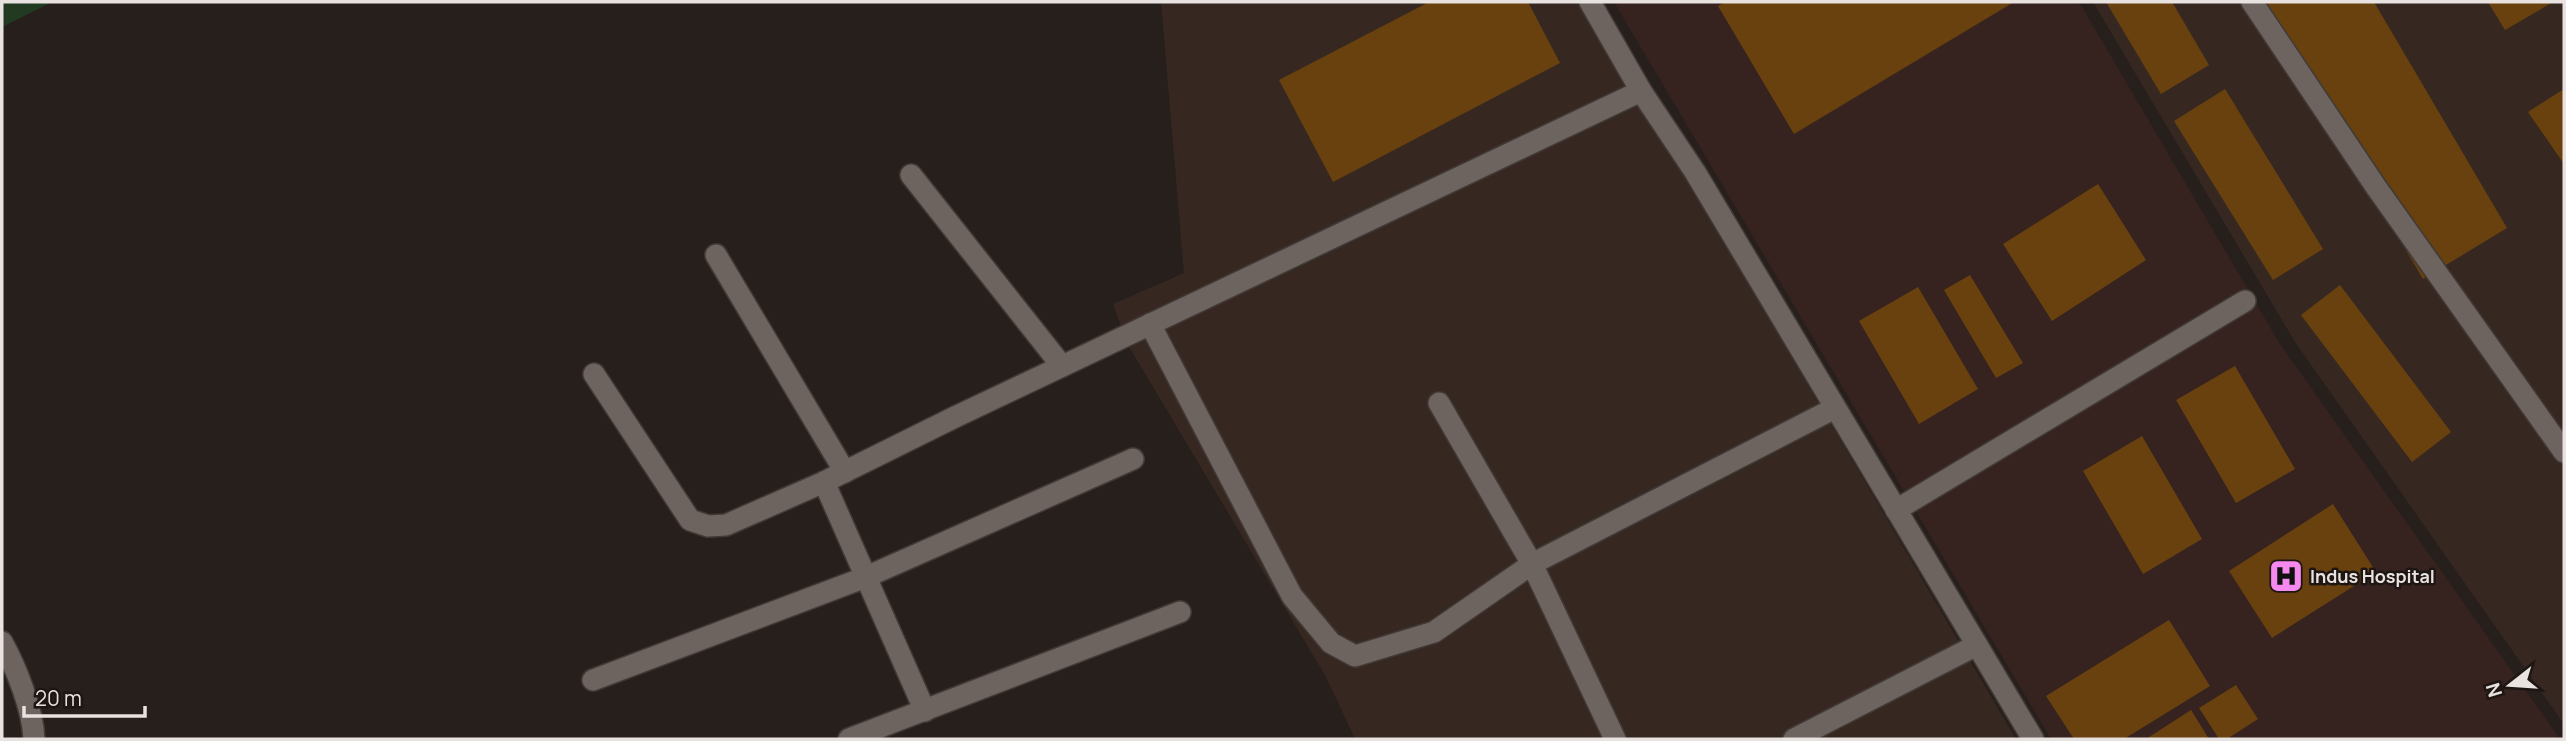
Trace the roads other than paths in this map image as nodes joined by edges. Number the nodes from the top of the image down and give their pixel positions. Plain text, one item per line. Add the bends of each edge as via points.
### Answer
1 (1590, 2) edge
2 (2252, 2) edge
3 (1641, 91) junction
4 (911, 175) dead end
5 (716, 255) dead end
6 (2245, 301) dead end
7 (1150, 324) junction
8 (1062, 366) junction
9 (594, 374) dead end
10 (1439, 403) dead end
11 (1835, 408) junction
12 (2564, 452) edge
13 (1133, 459) dead end
14 (845, 472) junction
15 (824, 482) junction
16 (1896, 510) junction
17 (1532, 564) junction
18 (866, 577) junction
19 (1180, 612) dead end
20 (1977, 645) junction
21 (4, 652) edge
22 (593, 680) dead end
23 (925, 710) junction
24 (34, 739) edge
25 (849, 739) edge
26 (1615, 739) edge
27 (1794, 739) edge
28 (2033, 739) edge

1 - 3 street
2 - 12 street via 2376,187
3 - 7 street
3 - 11 street via 1695,172
4 - 8 street
5 - 14 street
6 - 16 street
7 - 8 street
7 - 17 street via 1292,596 1331,643 1355,656 1434,632
8 - 14 street
9 - 15 street via 690,520 708,526 726,524
10 - 17 street
11 - 16 street
11 - 17 street
13 - 18 street
14 - 15 street
15 - 18 street
16 - 20 street
17 - 26 street
18 - 22 street
18 - 23 street
19 - 23 street
20 - 27 street
20 - 28 street
21 - 24 street
23 - 25 street

